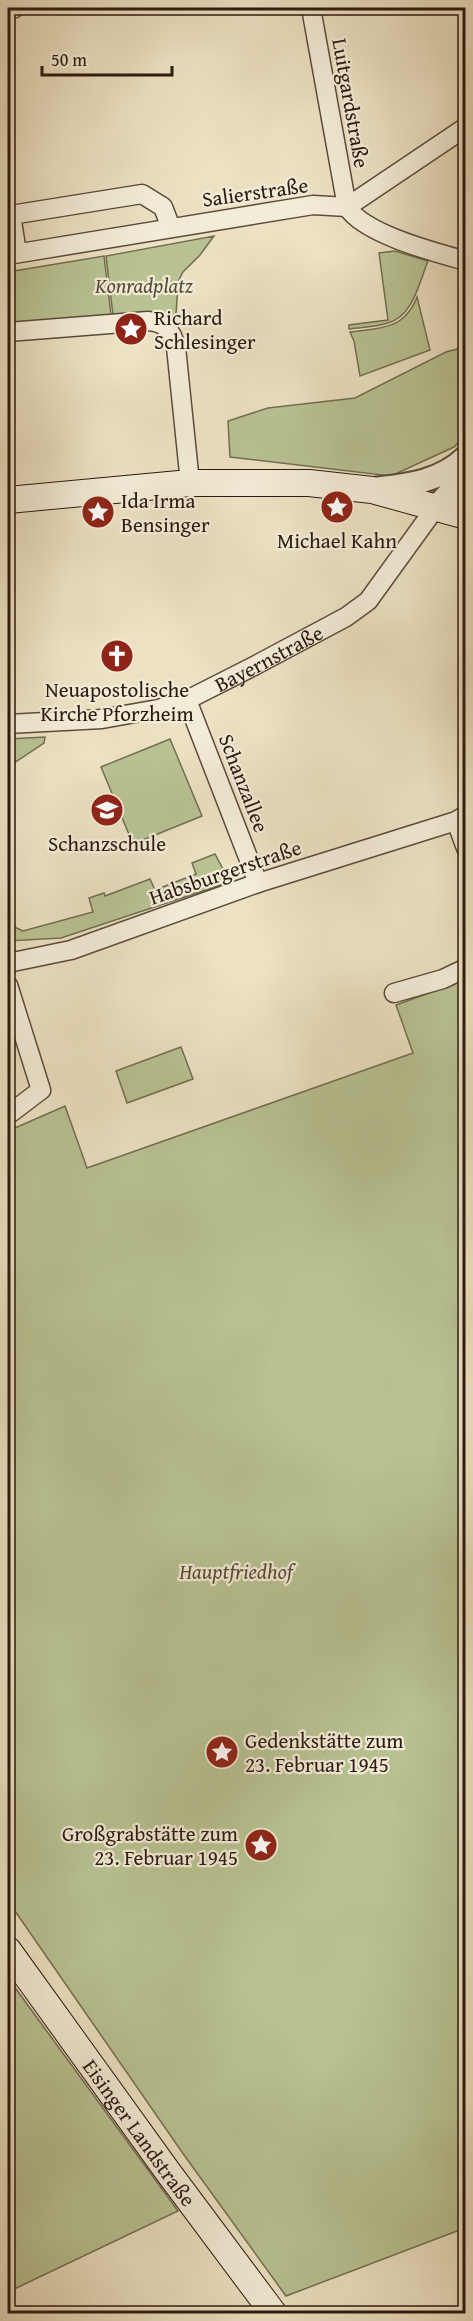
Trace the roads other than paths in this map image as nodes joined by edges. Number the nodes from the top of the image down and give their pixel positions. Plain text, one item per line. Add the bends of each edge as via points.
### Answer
1 (15, 8) edge
2 (311, 8) edge
3 (8, 9) edge
4 (465, 127) edge
5 (346, 207) junction
6 (171, 228) junction
7 (12, 254) edge
8 (465, 261) edge
9 (8, 332) edge
10 (465, 457) edge
11 (465, 476) edge
12 (190, 483) junction
13 (372, 490) junction
14 (8, 500) edge
15 (436, 507) junction
16 (465, 516) edge
17 (187, 700) junction
18 (8, 724) edge
19 (461, 818) edge
20 (465, 848) edge
21 (258, 882) junction
22 (8, 963) edge
23 (465, 968) edge
24 (8, 985) edge
25 (394, 993) dead end
26 (8, 1115) edge
27 (8, 1950) edge
28 (274, 2313) edge

1 - 3 street
2 - 5 street, Luitgardstraße
4 - 5 street
5 - 6 street, Salierstraße via 313,205
5 - 8 street via 370,228
6 - 7 street, Salierstraße
6 - 7 street, Salierstraße via 163,207 142,194 11,215
9 - 12 street via 154,321 168,327 176,347
10 - 13 street via 437,478
11 - 15 street, Bayernstraße
12 - 13 main road via 309,483
12 - 14 main road
13 - 15 main road
15 - 16 main road
15 - 17 street, Bayernstraße via 368,601 346,617
17 - 18 street, Bayernstraße via 102,719
17 - 21 street, Schanzallee
19 - 20 street, Habsburgerstraße
19 - 21 street, Habsburgerstraße
21 - 22 street, Habsburgerstraße via 71,950
23 - 25 street via 443,979
24 - 26 street via 41,1090
27 - 28 main road, Eisinger Landstraße

